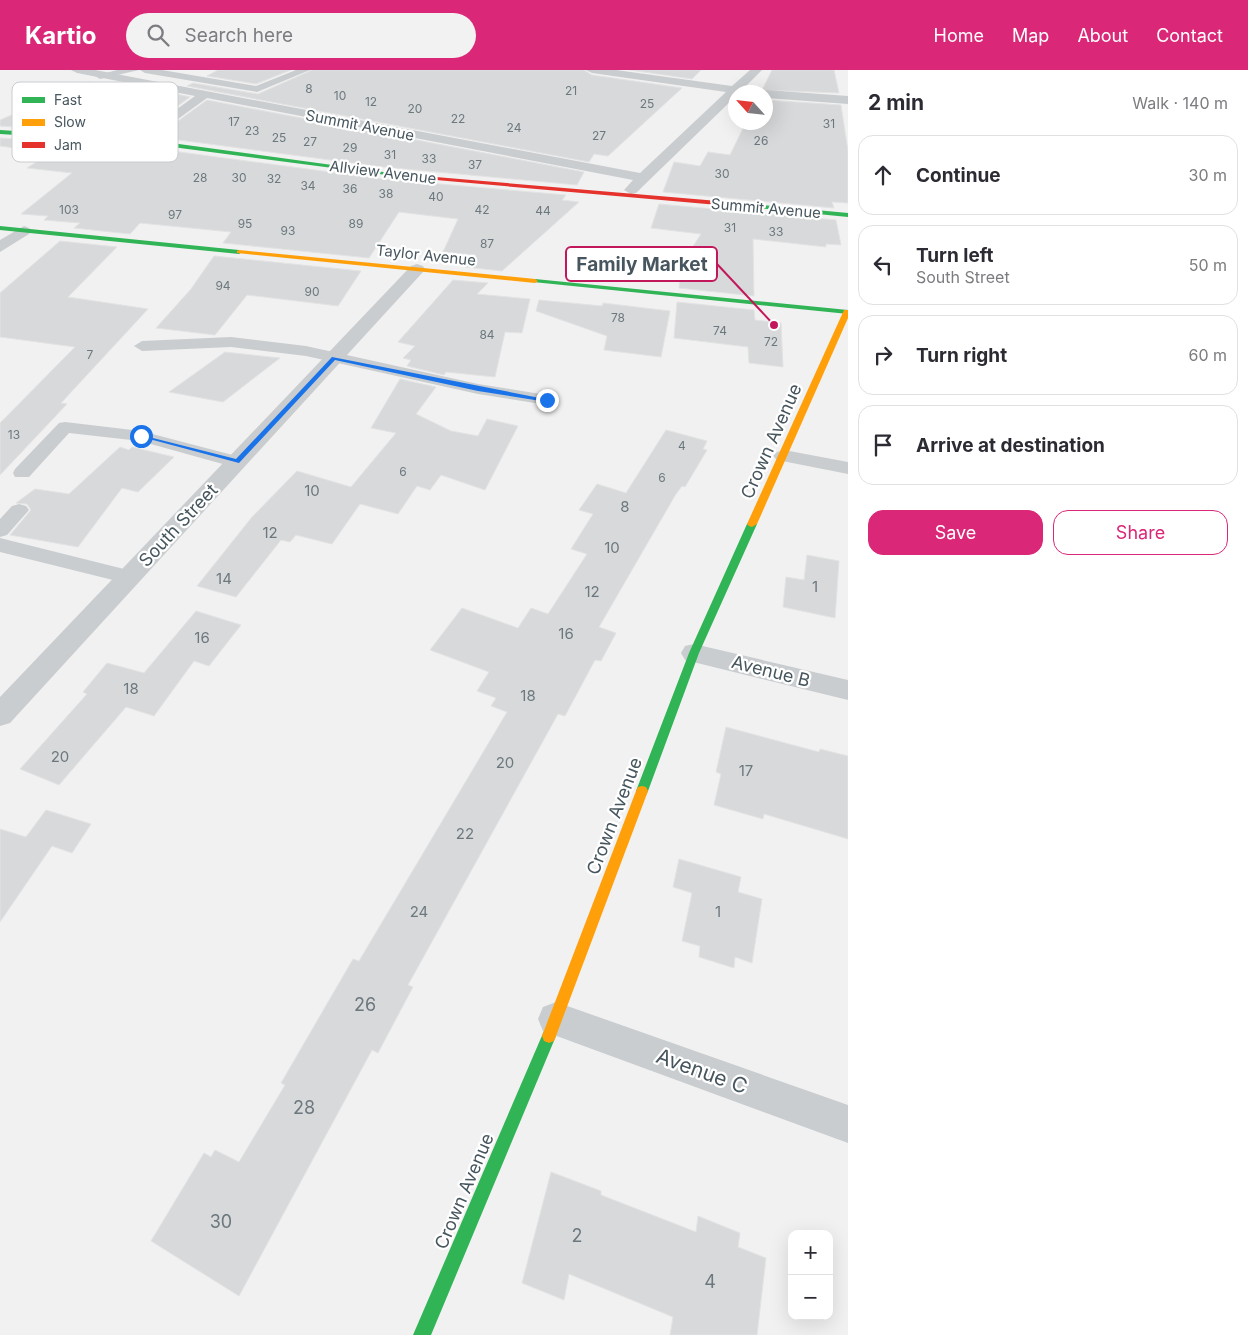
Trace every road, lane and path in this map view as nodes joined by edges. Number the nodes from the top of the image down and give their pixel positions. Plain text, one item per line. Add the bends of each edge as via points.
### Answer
1 (77, 70) edge
2 (134, 70) edge
3 (145, 70) edge
4 (196, 70) edge
5 (305, 70) edge
6 (592, 70) edge
7 (756, 70) edge
8 (178, 72) edge
9 (100, 76) junction
10 (133, 82) edge
11 (740, 85) edge
12 (178, 90) edge
13 (728, 90) edge
14 (204, 95) junction
15 (773, 95) edge
16 (728, 97) edge
17 (848, 100) edge
18 (178, 114) edge
19 (178, 146) edge
20 (644, 178) junction
21 (624, 196) junction
22 (848, 215) edge
23 (0, 228) edge
24 (24, 231) junction
25 (0, 247) edge
26 (417, 269) junction
27 (848, 312) edge
28 (142, 346) dead end
29 (334, 358) junction
30 (547, 400) dead end
31 (784, 456) junction
32 (237, 462) junction
33 (848, 468) edge
34 (22, 473) dead end
35 (19, 510) dead end
36 (0, 531) edge
37 (0, 545) edge
38 (129, 577) junction
39 (694, 653) junction
40 (848, 690) edge
41 (0, 715) edge
42 (556, 1019) junction
43 (848, 1124) edge
44 (422, 1335) edge

1 - 9 street, Summit Avenue
2 - 9 lane
3 - 8 lane
4 - 8 lane
5 - 8 lane via 257,89
6 - 13 street
7 - 11 street
9 - 10 street, Summit Avenue
12 - 14 street, Summit Avenue
14 - 18 street
14 - 20 street, Summit Avenue
15 - 17 street
16 - 20 street
19 - 21 street, Allview Avenue via 383,173
20 - 21 street
21 - 22 street, Summit Avenue
23 - 24 street, Taylor Avenue
24 - 25 street
24 - 26 street, Taylor Avenue
26 - 27 street, Taylor Avenue
26 - 29 street, South Street
27 - 31 street, Crown Avenue
28 - 29 lane via 231,342 306,351
29 - 30 lane via 478,389
29 - 32 street, South Street
31 - 33 street
31 - 39 street, Crown Avenue
32 - 34 lane via 141,436 65,427
32 - 38 street, South Street
35 - 36 lane
37 - 38 lane
38 - 41 street, South Street
39 - 40 street, Avenue B
39 - 42 street, Crown Avenue
42 - 43 street, Avenue C
42 - 44 street, Crown Avenue

